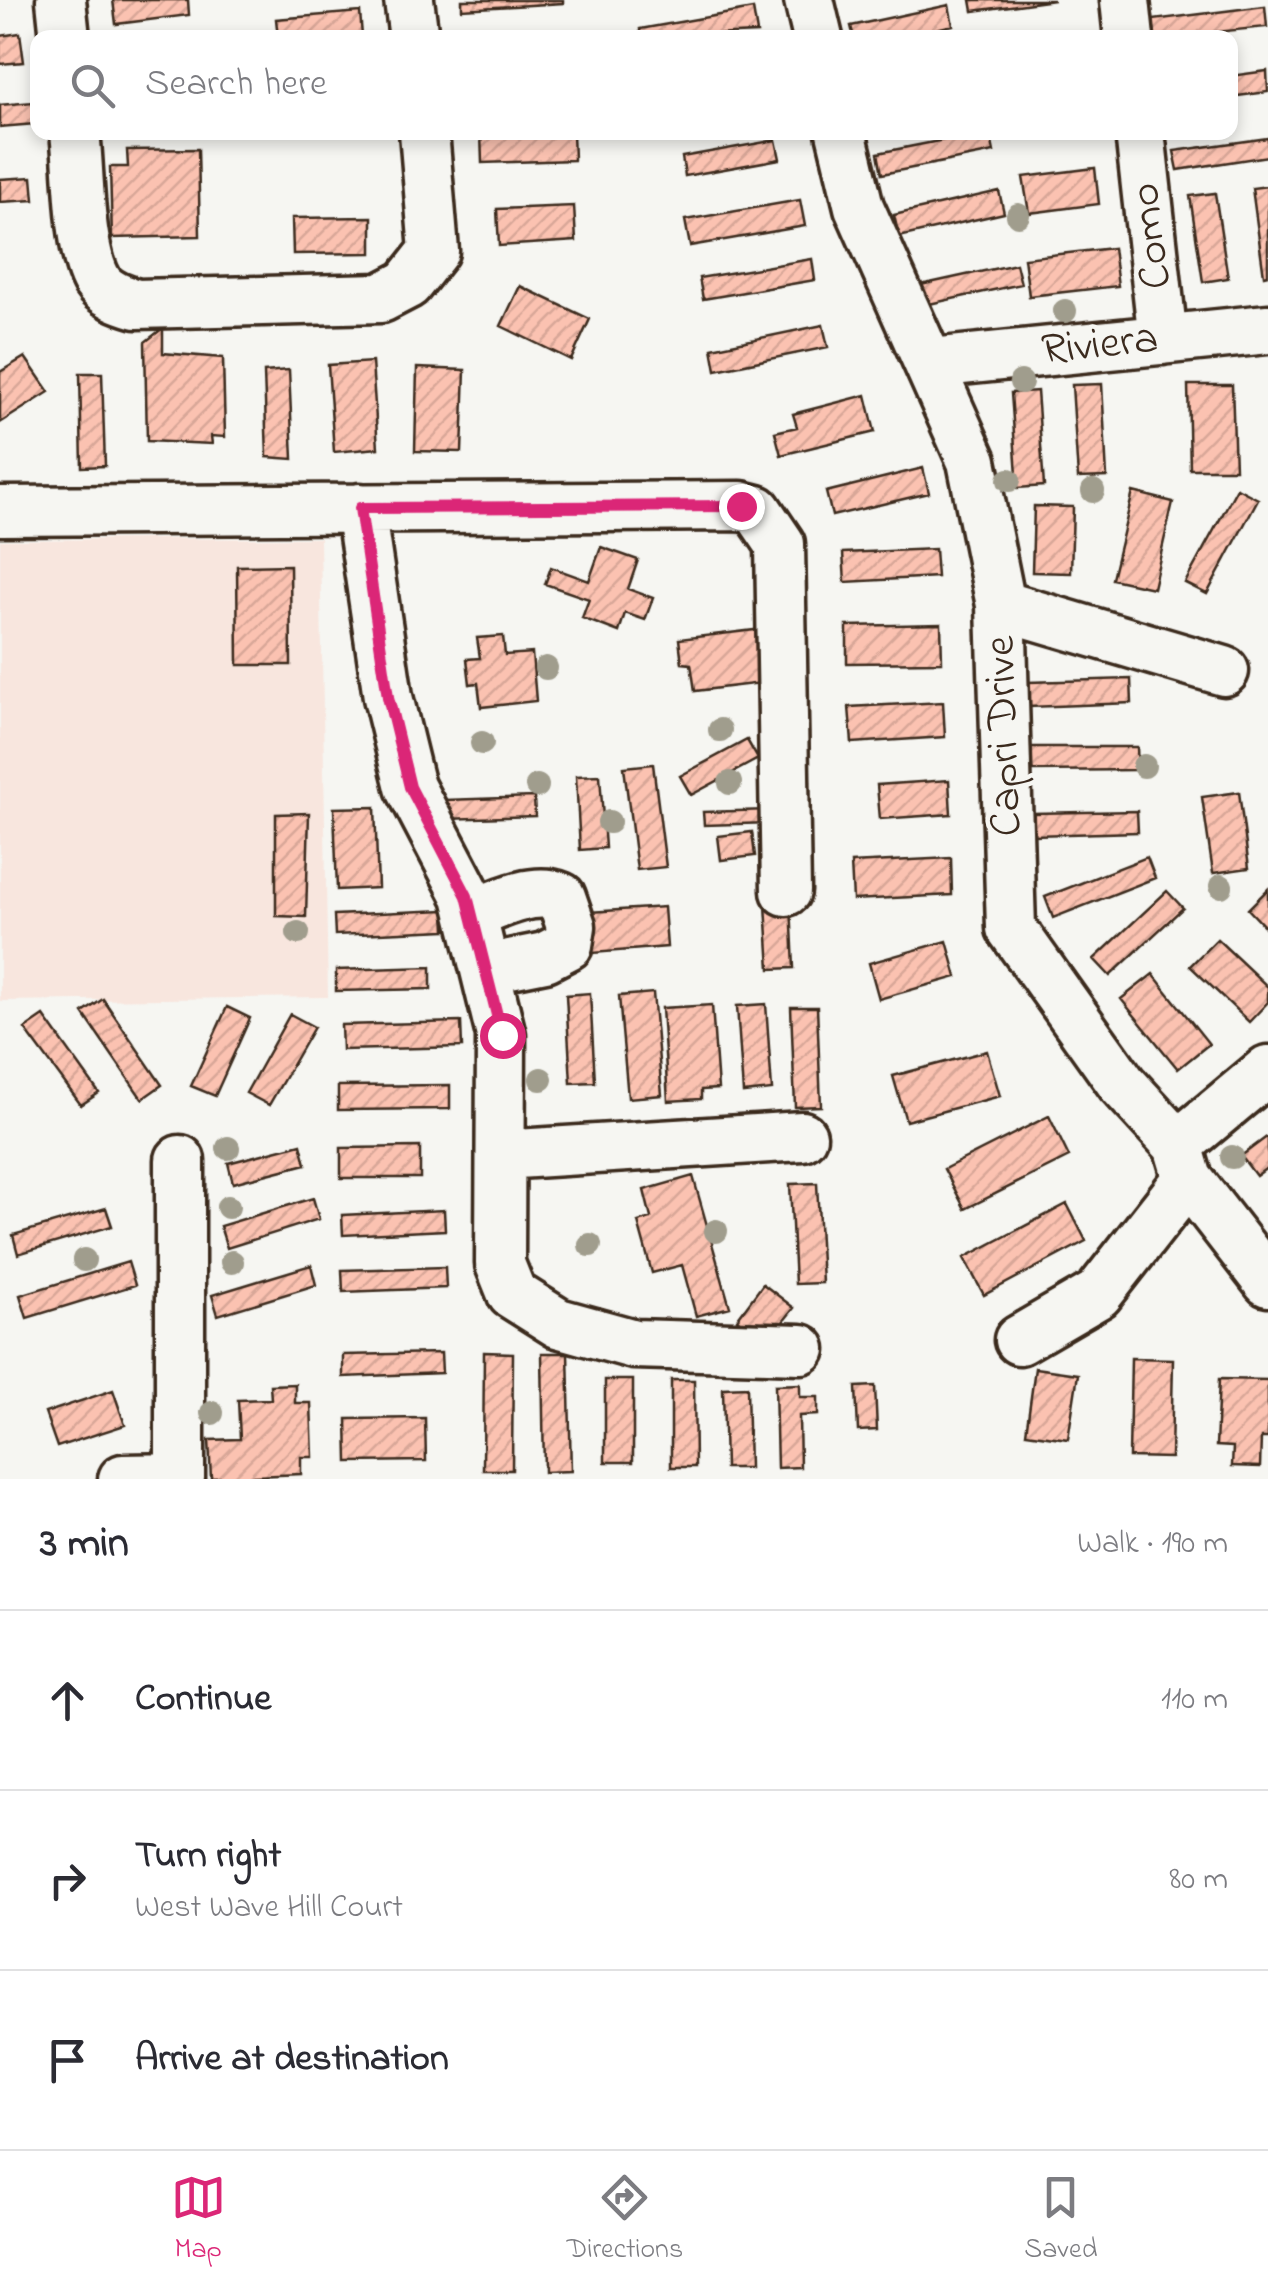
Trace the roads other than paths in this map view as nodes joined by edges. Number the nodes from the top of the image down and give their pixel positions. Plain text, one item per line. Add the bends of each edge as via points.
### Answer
1 (61, 0) edge
2 (410, 0) edge
3 (810, 0) edge
4 (1124, 0) edge
5 (64, 30) edge
6 (413, 30) edge
7 (816, 30) edge
8 (1128, 30) edge
9 (77, 140) edge
10 (425, 140) edge
11 (843, 140) edge
12 (1141, 140) edge
13 (1268, 329) edge
14 (1164, 340) junction
15 (932, 363) junction
16 (360, 508) junction
17 (0, 511) edge
18 (1000, 605) junction
19 (1224, 670) dead end
20 (786, 891) dead end
21 (472, 914) junction
22 (485, 968) junction
23 (1268, 1070) edge
24 (802, 1136) dead end
25 (501, 1155) junction
26 (180, 1160) dead end
27 (1183, 1162) junction
28 (1268, 1282) edge
29 (1019, 1340) dead end
30 (801, 1349) dead end
31 (123, 1479) edge

1 - 5 street
2 - 6 street
3 - 7 street
4 - 8 street
9 - 10 street via 98,304 137,304 381,298 425,286 434,252
11 - 15 street, Capri Drive via 859,207
12 - 14 street, Como
13 - 14 street, Riviera
14 - 15 street, Riviera
15 - 18 street, Capri Drive via 972,461
16 - 17 street
16 - 20 street via 758,510 780,544
16 - 21 street via 388,697 410,787
18 - 19 street
18 - 27 street, Capri Drive via 1011,928
21 - 22 street
21 - 22 street via 514,898 552,894 562,898 571,926 568,945 545,958
22 - 25 street via 502,1035
23 - 27 street
24 - 25 street
25 - 30 street via 500,1264 512,1294 558,1323 634,1344
26 - 31 street via 180,1478
27 - 28 street, Capri Drive
27 - 29 street via 1098,1294

